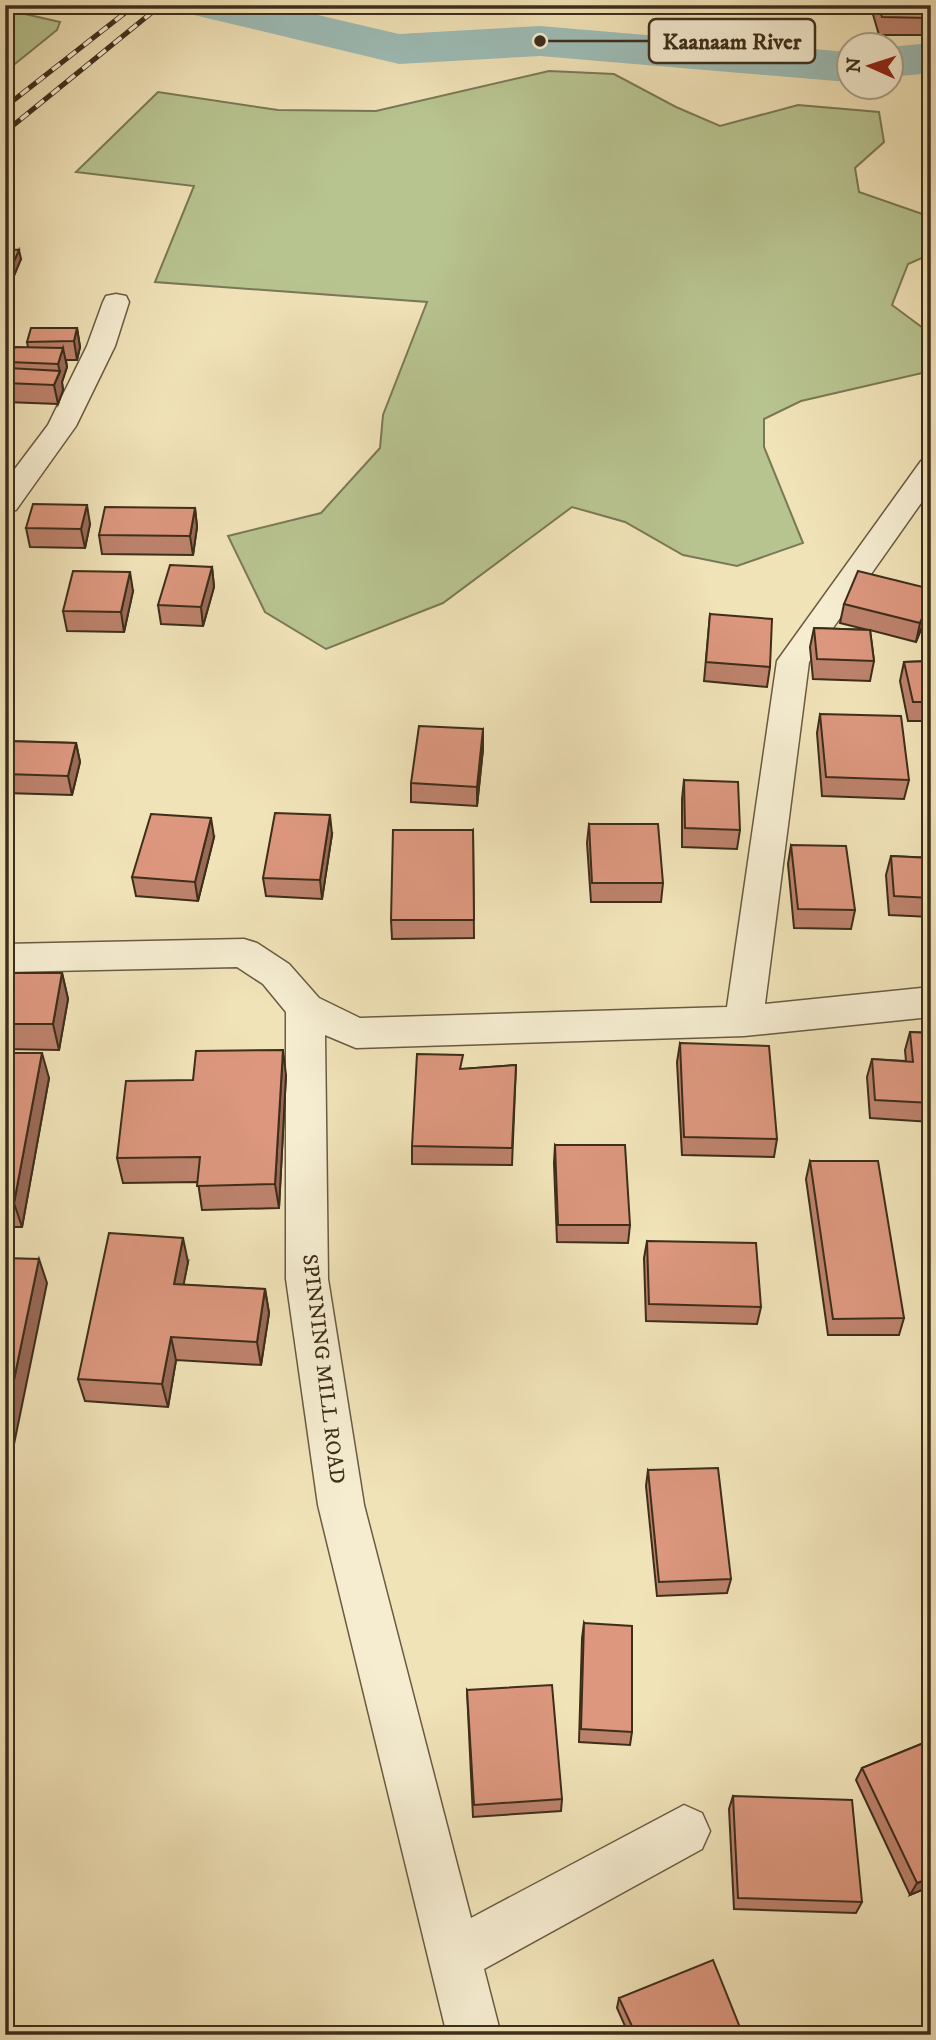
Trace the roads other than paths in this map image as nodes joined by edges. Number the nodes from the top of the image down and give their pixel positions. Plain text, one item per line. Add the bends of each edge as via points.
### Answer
1 (116, 302) dead end
2 (931, 467) edge
3 (5, 503) edge
4 (5, 958) edge
5 (931, 1002) edge
6 (305, 1008) junction
7 (744, 1021) junction
8 (684, 1831) dead end
9 (455, 1956) junction
10 (474, 2035) edge

1 - 3 street via 101,346 62,426
2 - 7 street via 793,661
4 - 6 street via 244,953 276,974
5 - 7 street
6 - 7 street via 356,1032
6 - 9 street, SPINNING MILL ROAD via 307,1279 341,1505
8 - 9 street
9 - 10 street, SPINNING MILL ROAD

